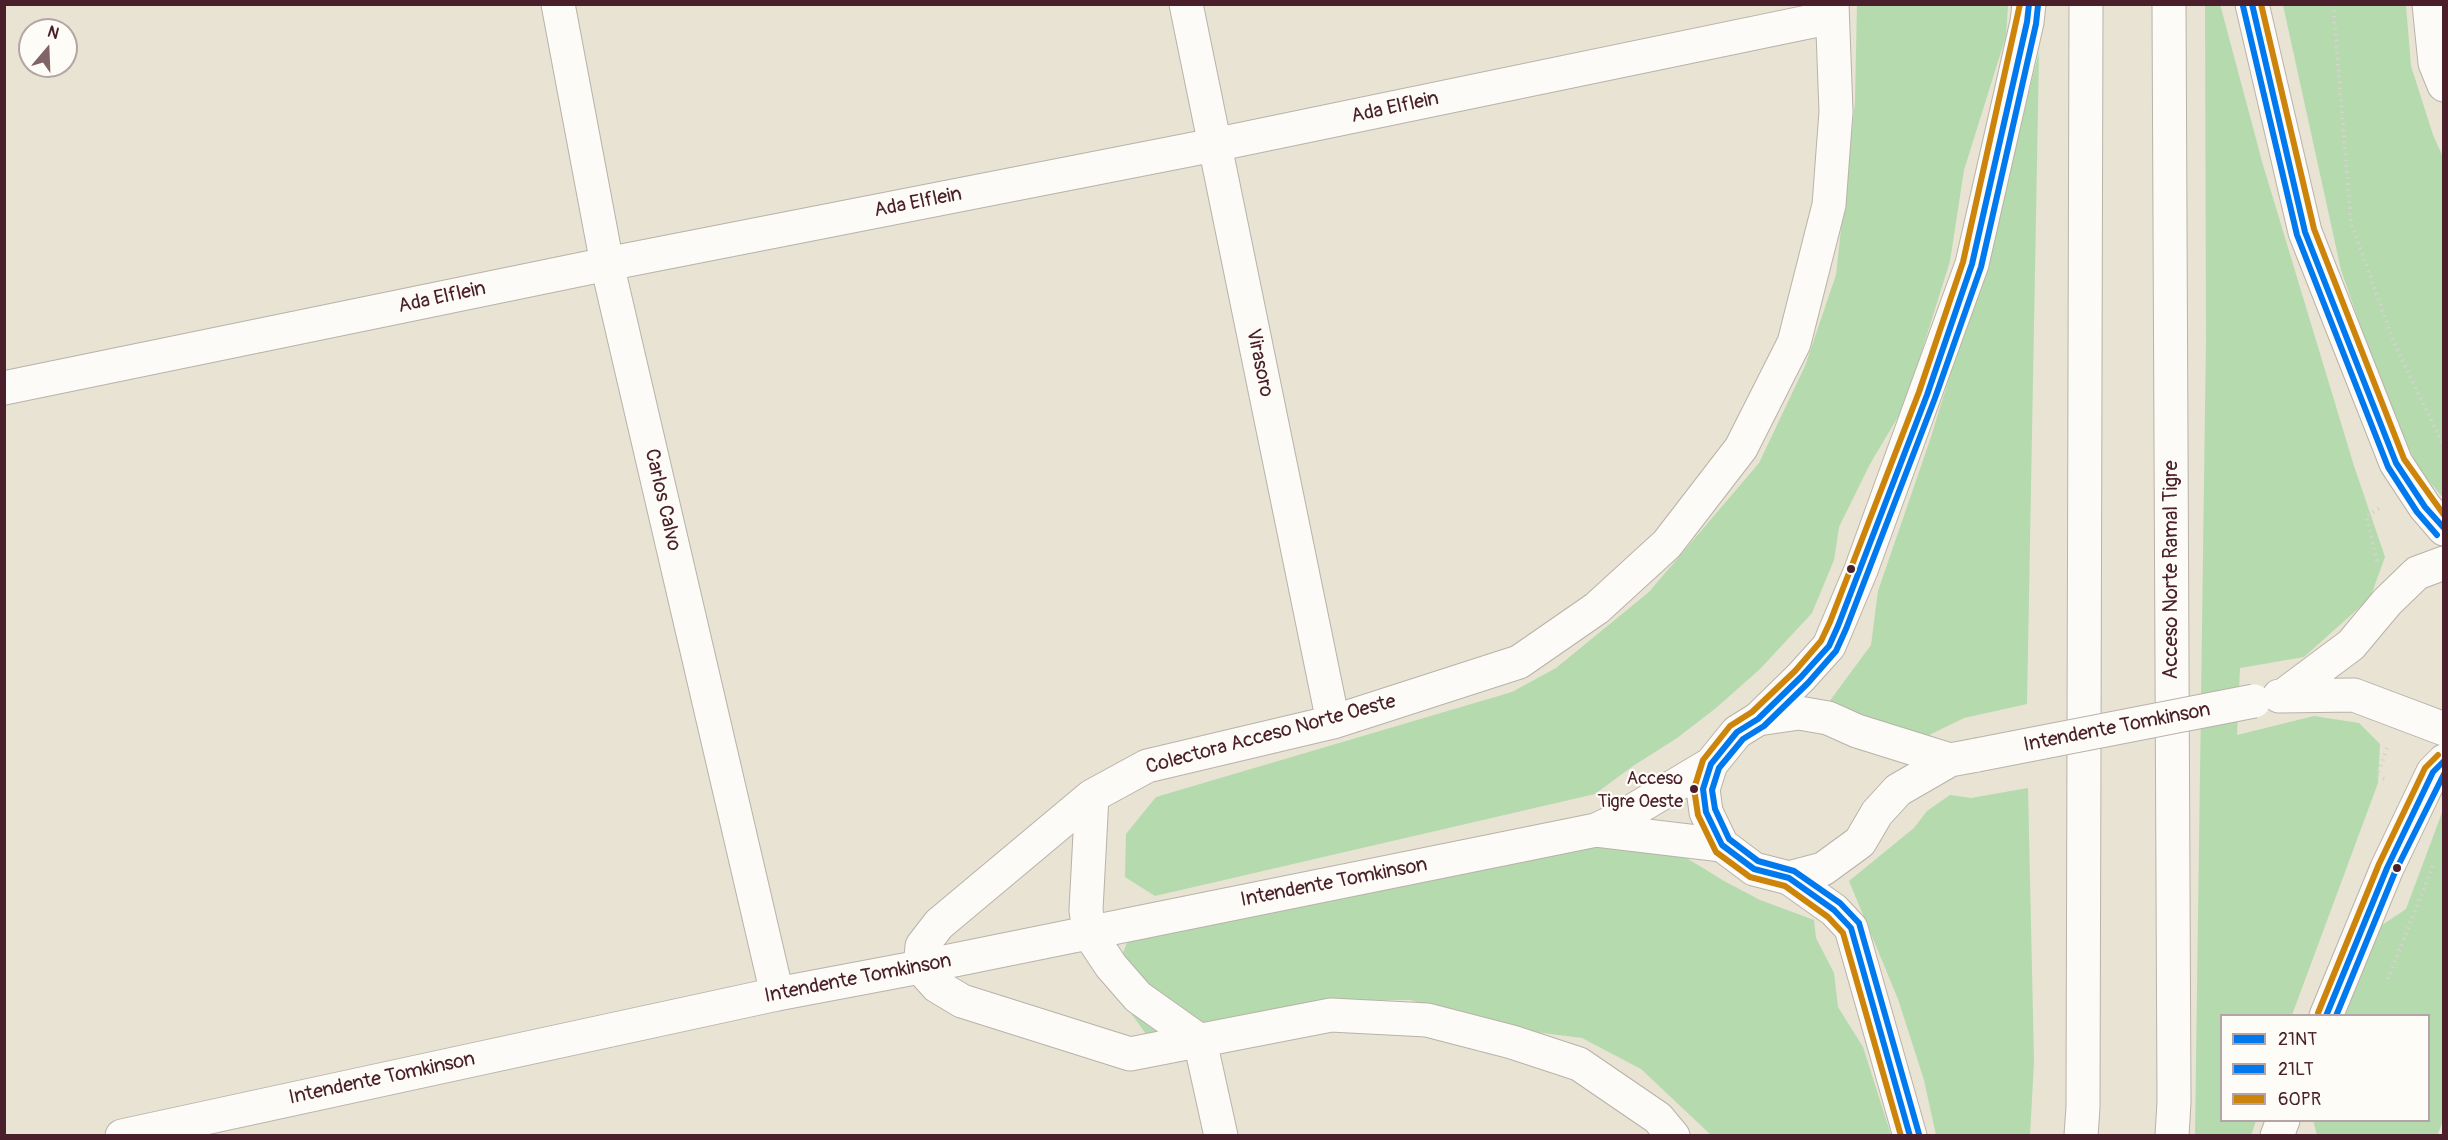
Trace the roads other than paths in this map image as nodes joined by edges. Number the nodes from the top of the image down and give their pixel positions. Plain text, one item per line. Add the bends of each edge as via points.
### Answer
1 (558, 4) edge
2 (1186, 4) edge
3 (2029, 4) edge
4 (2086, 4) edge
5 (2169, 4) edge
6 (2252, 4) edge
7 (2429, 4) edge
8 (1832, 11) edge
9 (2444, 85) edge
10 (1214, 145) junction
11 (607, 264) junction
12 (4, 388) edge
13 (2444, 529) edge
14 (2444, 563) edge
15 (2269, 698) junction
16 (1758, 719) junction
17 (1333, 722) junction
18 (2444, 729) edge
19 (1964, 758) junction
20 (2444, 761) edge
21 (1711, 764) junction
22 (1092, 796) junction
23 (1596, 830) junction
24 (1722, 845) junction
25 (1789, 878) junction
26 (1089, 933) junction
27 (920, 967) junction
28 (777, 994) junction
29 (2327, 1014) edge
30 (1200, 1041) junction
31 (122, 1136) edge
32 (1221, 1136) edge
33 (1673, 1136) edge
34 (1910, 1136) edge
35 (2081, 1136) edge
36 (2172, 1136) edge

1 - 11 main road, Carlos Calvo
2 - 10 main road, Virasoro
3 - 16 main road via 1972,264 1862,570 1829,645
4 - 35 main road
5 - 36 main road, Acceso Norte Ramal Tigre
6 - 13 main road via 2305,232 2396,463
7 - 9 main road via 2435,63
8 - 10 main road, Ada Elflein
8 - 17 main road, Colectora Acceso Norte Oeste via 1836,112 1829,205 1794,343 1741,448 1667,544 1597,608 1519,662
10 - 11 main road, Ada Elflein
10 - 17 main road, Virasoro
11 - 12 main road, Ada Elflein
11 - 28 main road, Carlos Calvo
14 - 15 main road, Intendente Tomkinson via 2417,573 2351,645
15 - 18 main road, Intendente Tomkinson via 2354,695
15 - 19 main road, Intendente Tomkinson, bridge
16 - 19 main road, Intendente Tomkinson via 1798,713 1828,718 1857,731
16 - 21 main road via 1737,732
17 - 22 main road, Colectora Acceso Norte Oeste via 1147,766
19 - 25 main road, Intendente Tomkinson via 1898,790 1877,813 1860,842 1822,869
20 - 29 main road via 2433,772 2387,868
21 - 23 main road, Intendente Tomkinson
21 - 24 main road via 1703,789 1706,812
22 - 26 main road via 1086,910
22 - 27 main road, Colectora Acceso Norte Oeste via 939,924 922,946
23 - 24 main road, Intendente Tomkinson
23 - 26 main road, Intendente Tomkinson
24 - 25 main road via 1754,869
25 - 34 main road via 1834,910 1851,928
26 - 27 main road, Intendente Tomkinson
26 - 30 main road via 1138,997
27 - 28 main road, Intendente Tomkinson
27 - 30 main road via 937,986 962,1001 1130,1054
28 - 31 main road, Intendente Tomkinson
30 - 32 main road
30 - 33 main road via 1331,1015 1427,1020 1580,1064 1658,1118

